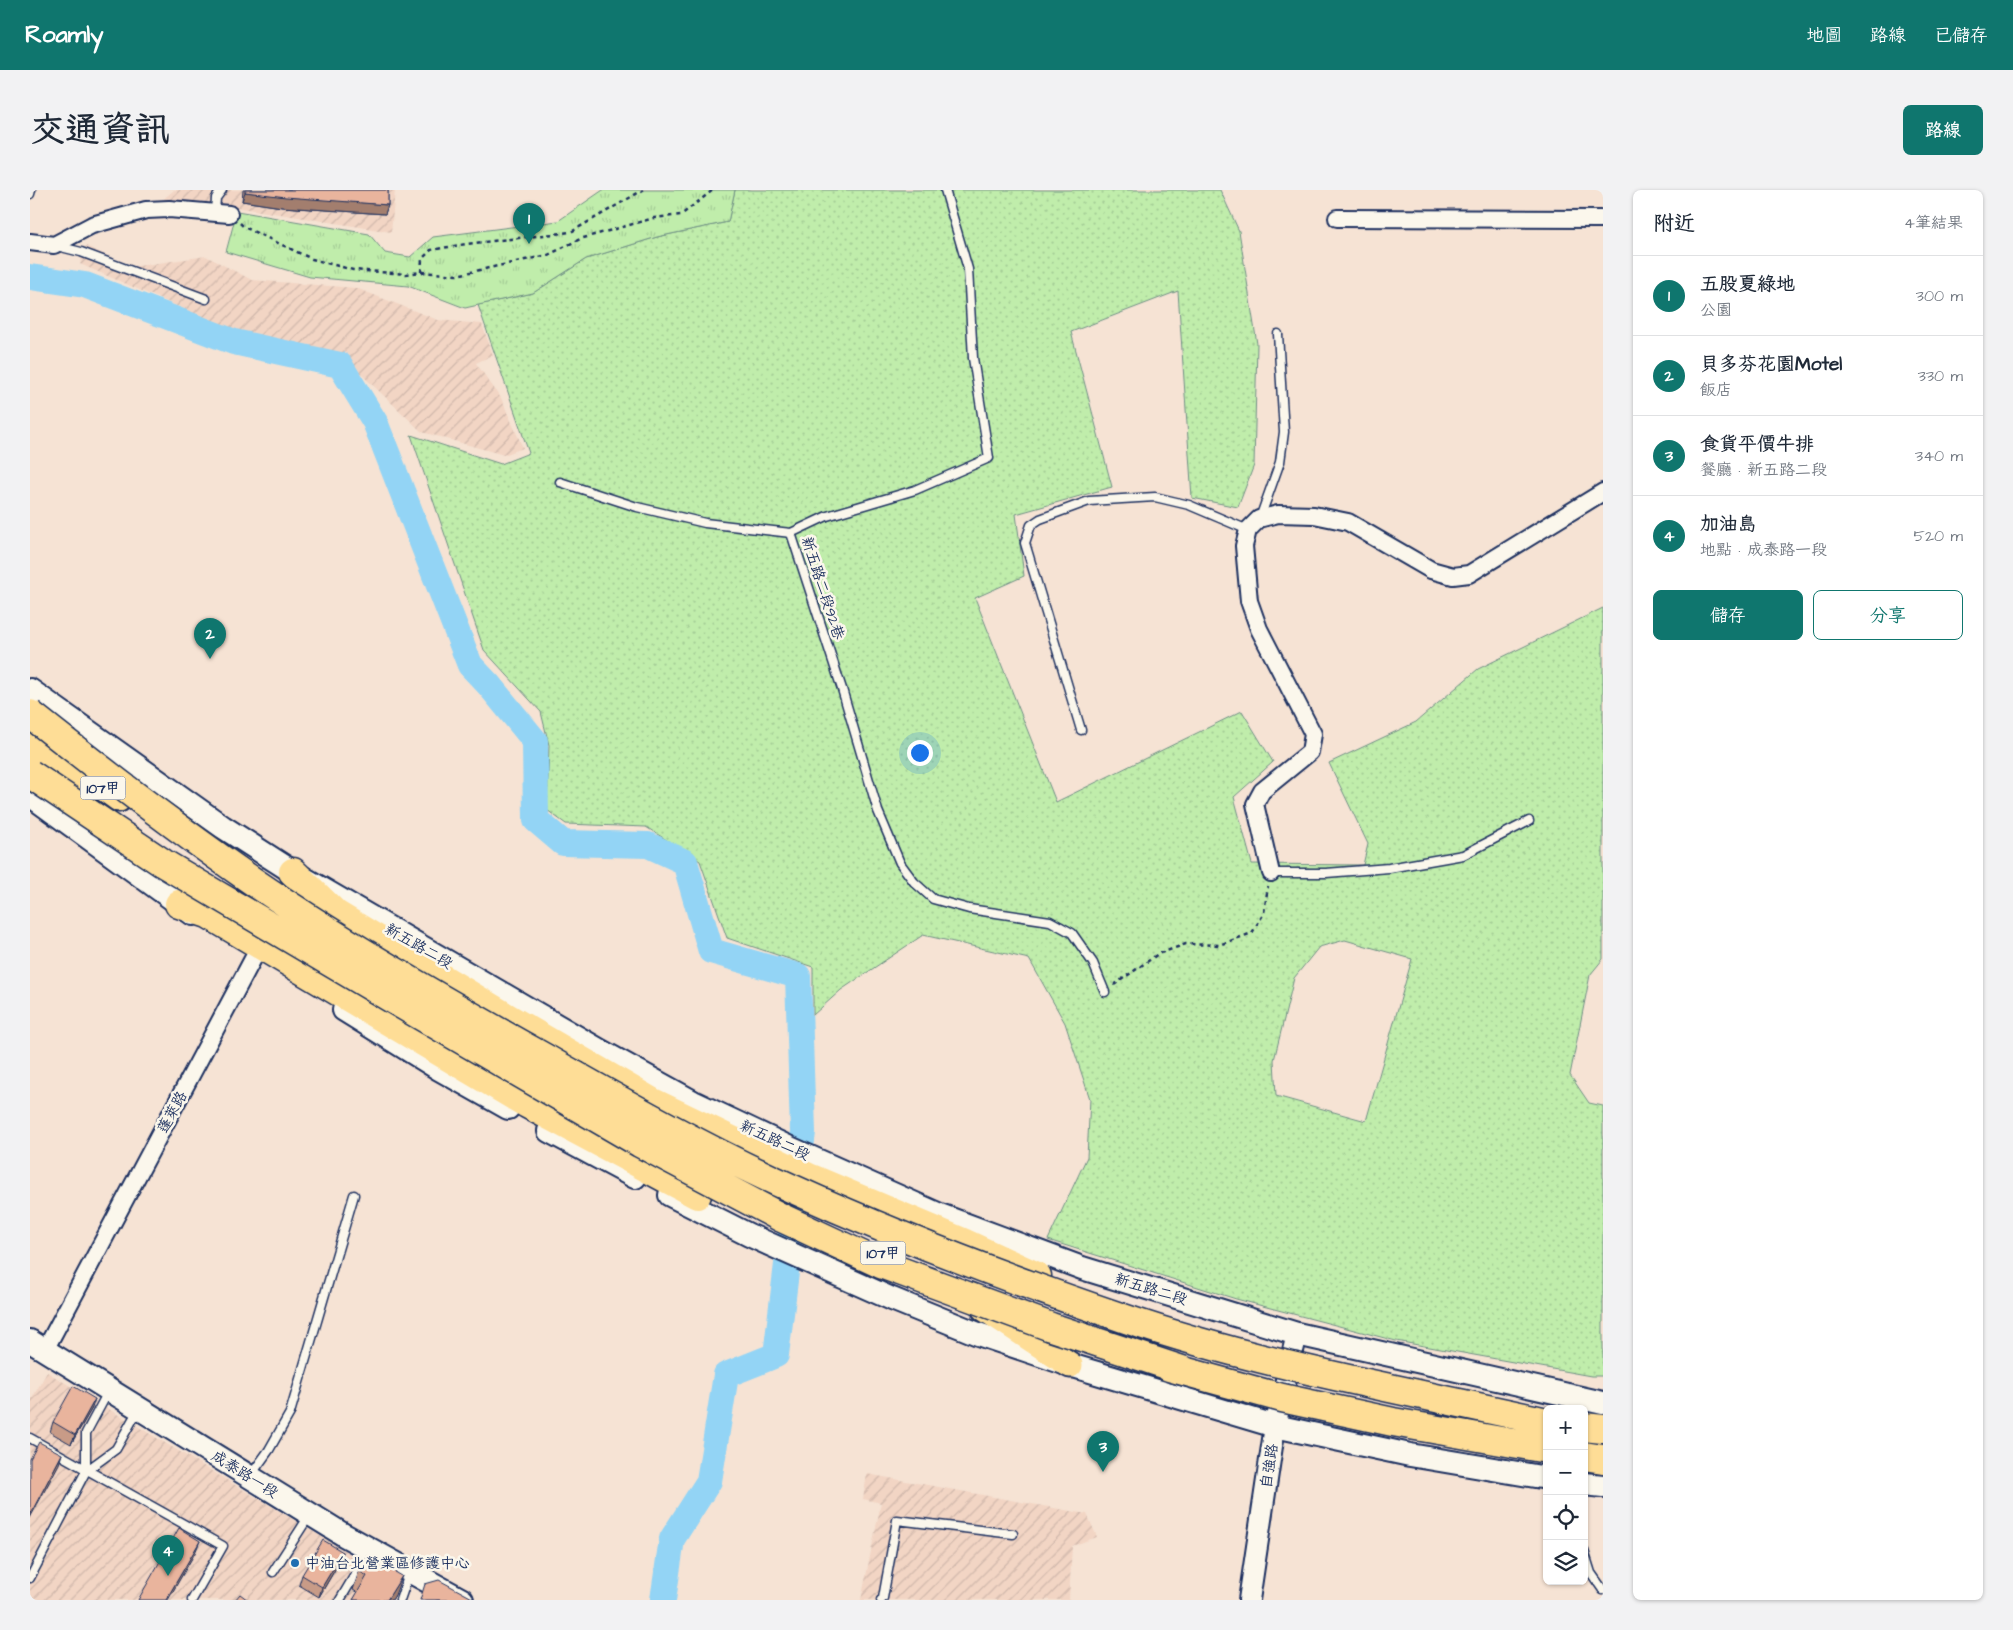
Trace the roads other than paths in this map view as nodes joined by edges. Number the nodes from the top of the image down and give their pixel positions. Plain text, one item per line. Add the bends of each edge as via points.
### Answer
1 (31, 190) edge
2 (222, 190) edge
3 (945, 190) edge
4 (30, 194) edge
5 (222, 213) joint
6 (1337, 218) dead end
7 (1603, 219) edge
8 (30, 242) edge
9 (54, 245) junction
10 (206, 298) dead end
11 (1278, 334) dead end
12 (560, 482) dead end
13 (1603, 492) edge
14 (1254, 525) junction
15 (790, 533) junction
16 (30, 690) edge
17 (30, 714) edge
18 (1081, 730) dead end
19 (30, 735) edge
20 (30, 757) edge
21 (30, 774) edge
22 (30, 795) edge
23 (1529, 821) dead end
24 (172, 846) junction
25 (293, 872) junction
26 (1270, 872) joint
27 (179, 904) joint
28 (269, 934) junction
29 (1105, 992) road end
30 (354, 1195) dead end
31 (930, 1272) junction
32 (1296, 1334) junction
33 (1191, 1339) junction
34 (38, 1346) edge
35 (1070, 1365) junction
36 (1185, 1371) junction
37 (1285, 1381) junction
38 (109, 1390) junction
39 (1597, 1407) edge
40 (139, 1408) junction
41 (1488, 1408) junction
42 (1543, 1413) edge
43 (1543, 1421) edge
44 (1543, 1421) edge
45 (1275, 1426) junction
46 (1588, 1428) edge
47 (1603, 1430) edge
48 (30, 1438) edge
49 (1543, 1438) edge
50 (1588, 1446) edge
51 (1543, 1448) edge
52 (1603, 1448) edge
53 (1588, 1457) edge
54 (1603, 1459) edge
55 (86, 1471) junction
56 (250, 1477) junction
57 (1543, 1477) edge
58 (1588, 1484) edge
59 (1603, 1486) edge
60 (310, 1514) junction
61 (1013, 1534) dead end
62 (370, 1549) junction
63 (1588, 1564) edge
64 (273, 1572) dead end
65 (409, 1572) junction
66 (30, 1578) edge
67 (1603, 1590) edge
68 (192, 1600) edge
69 (340, 1600) edge
70 (400, 1600) edge
71 (462, 1600) edge
72 (881, 1600) edge
73 (1249, 1600) edge

1 - 4 lane
2 - 5 lane via 216,198
3 - 15 lane, 新五路二段92巷 via 968,269 973,358 989,458 915,490 827,516
5 - 9 street via 146,210 92,225
6 - 7 street
8 - 9 street
9 - 10 lane
11 - 14 lane via 1284,432 1280,462
12 - 15 lane via 636,507 696,521
13 - 14 street via 1470,574 1453,576 1431,570 1348,522 1278,514
14 - 18 lane via 1154,497 1089,500 1031,525 1025,543
14 - 26 street via 1244,546 1249,601 1259,629 1313,734 1310,752 1262,791 1255,804
15 - 29 lane, 新五路二段92巷 via 878,811 900,863 914,882 933,899 969,909 1050,922 1072,933 1093,963
16 - 25 main road, 新五路二段 / 107甲 via 217,823
17 - 33 highway, bridge via 114,781 329,931 469,1015 652,1118 792,1189 914,1240 1127,1320
19 - 24 main road, 107甲 via 111,794
20 - 24 main road, 107甲
21 - 36 highway, bridge via 163,863 416,1013 640,1142 782,1218 899,1271 1051,1327
22 - 27 main road
23 - 26 lane via 1463,855 1389,868 1326,873
24 - 28 main road, 107甲
25 - 28 street, 蓬萊路
25 - 32 main road, 新五路二段 / 107甲 via 599,1050 693,1102 790,1148 940,1215 1073,1264
25 - 33 highway, bridge via 336,914 653,1102 756,1153 1069,1290
27 - 28 highway
28 - 31 main road, 107甲 via 642,1138 815,1224
28 - 34 street, 蓬萊路
28 - 35 main road, 107甲 via 439,1069 592,1155 749,1235 892,1300
28 - 36 highway, bridge via 526,1104 697,1195 878,1278 944,1304 1047,1338
28 - 37 main road, 107甲 via 576,1084 789,1194 936,1258
30 - 56 lane via 290,1413
31 - 35 main road
31 - 37 main road, 107甲 via 1062,1324 1119,1342
32 - 37 street, 自強路
32 - 39 main road, 新五路二段 / 107甲
33 - 41 highway, bridge via 1307,1370
34 - 38 main road, 成泰路一段
35 - 45 main road, 107甲
36 - 51 highway, bridge via 1282,1398 1393,1422
37 - 43 main road, 107甲
37 - 45 street, 自強路
37 - 49 main road, 107甲 via 1406,1417
38 - 40 main road, 成泰路一段
38 - 55 lane via 86,1433
40 - 55 lane via 116,1449
40 - 56 main road, 成泰路一段
41 - 42 highway, bridge
41 - 44 highway, bridge
45 - 57 main road, 107甲 via 1410,1455
45 - 73 street, 自強路
46 - 47 highway
48 - 55 lane
50 - 52 main road
53 - 54 highway
55 - 66 lane
55 - 68 lane via 223,1546
56 - 60 main road, 成泰路一段
58 - 59 main road
60 - 62 main road, 成泰路一段
60 - 64 lane
61 - 72 lane via 897,1520
62 - 65 main road, 成泰路一段
62 - 69 lane
63 - 67 lane
65 - 70 lane
65 - 71 main road, 成泰路一段

